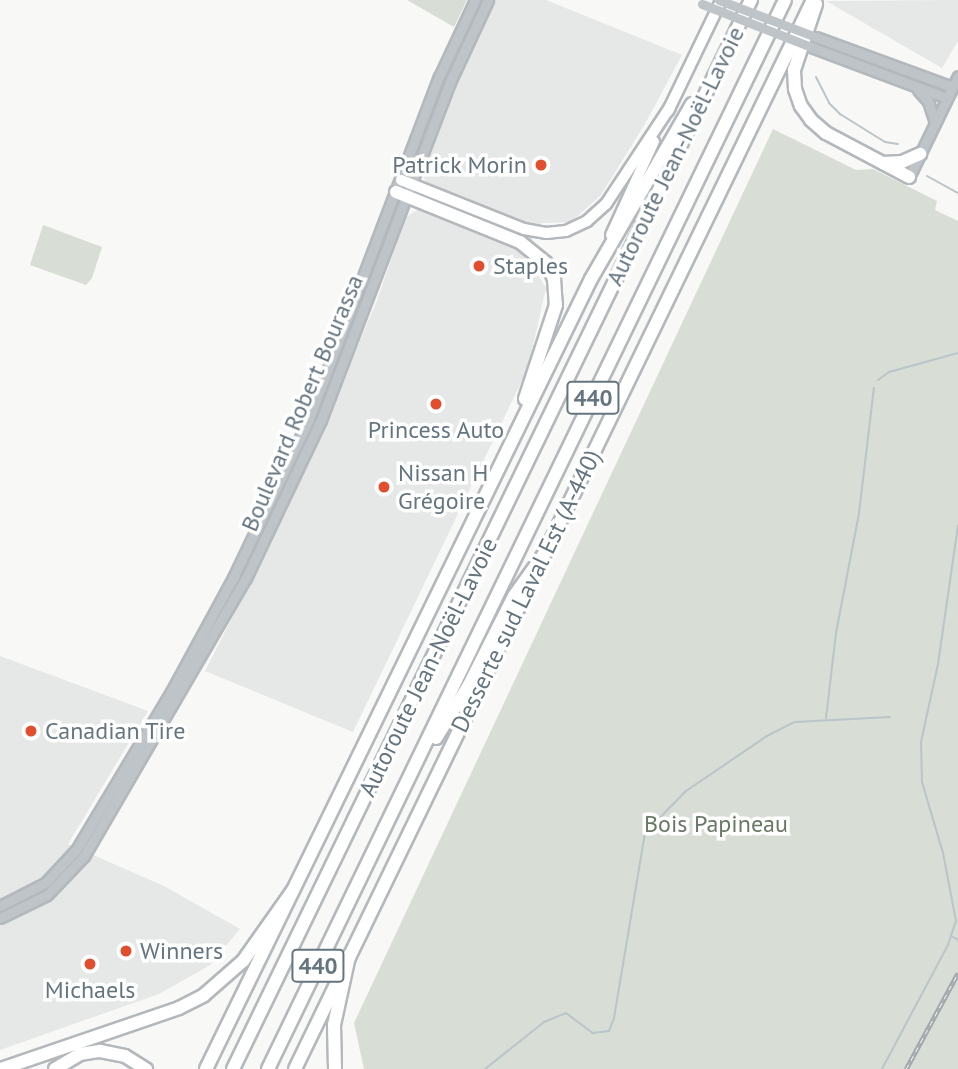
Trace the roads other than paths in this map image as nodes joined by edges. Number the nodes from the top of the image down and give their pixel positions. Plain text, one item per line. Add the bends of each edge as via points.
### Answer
1 (475, 0) edge
2 (488, 0) edge
3 (692, 0) edge
4 (720, 0) edge
5 (785, 0) edge
6 (815, 0) edge
7 (749, 3) edge
8 (814, 42) junction
9 (958, 76) edge
10 (953, 87) junction
11 (916, 89) junction
12 (947, 98) junction
13 (670, 107) junction
14 (935, 124) junction
15 (920, 154) junction
16 (882, 163) junction
17 (909, 177) joint
18 (403, 188) junction
19 (591, 279) junction
20 (512, 438) junction
21 (544, 554) junction
22 (401, 795) junction
23 (293, 890) junction
24 (0, 905) edge
25 (0, 918) edge
26 (349, 956) junction
27 (1, 1069) edge
28 (55, 1069) edge
29 (146, 1069) edge
30 (206, 1069) edge
31 (233, 1069) edge
32 (268, 1069) edge
33 (295, 1069) edge
34 (335, 1069) edge

1 - 18 street, Boulevard Robert Bourassa via 439,77
2 - 18 street, Boulevard Robert Bourassa
3 - 8 street, bridge
4 - 8 street, bridge
4 - 13 main road
5 - 22 highway, Autoroute Jean-Noël-Lavoie / 440
6 - 16 highway via 794,70 799,101 821,130
6 - 21 highway, Desserte sud Laval Est (A-440)
7 - 19 highway
7 - 31 highway, Autoroute Jean-Noël-Lavoie / 440
8 - 10 street
8 - 11 street
9 - 10 street
10 - 12 street
11 - 12 street
11 - 14 street via 928,101
12 - 14 street
13 - 18 main road via 606,204 566,231 530,230
13 - 19 main road
14 - 15 street
15 - 16 highway via 902,162
15 - 17 street
16 - 17 highway
18 - 20 highway via 520,243 539,255 552,272 554,312
18 - 24 street, Boulevard Robert Bourassa via 287,469 171,692 71,857 37,888
18 - 25 street, Boulevard Robert Bourassa via 317,428 226,617 80,862 47,895
19 - 20 highway
20 - 23 highway
21 - 22 highway via 514,596 469,685
21 - 26 highway, Desserte sud Laval Est (A-440)
22 - 32 highway, Autoroute Jean-Noël-Lavoie / 440
23 - 27 highway via 243,961 204,995 179,1008
23 - 30 highway
26 - 33 highway, Desserte sud Laval Est (A-440)
26 - 34 highway via 334,1024
28 - 29 highway via 80,1054 100,1051 125,1056

